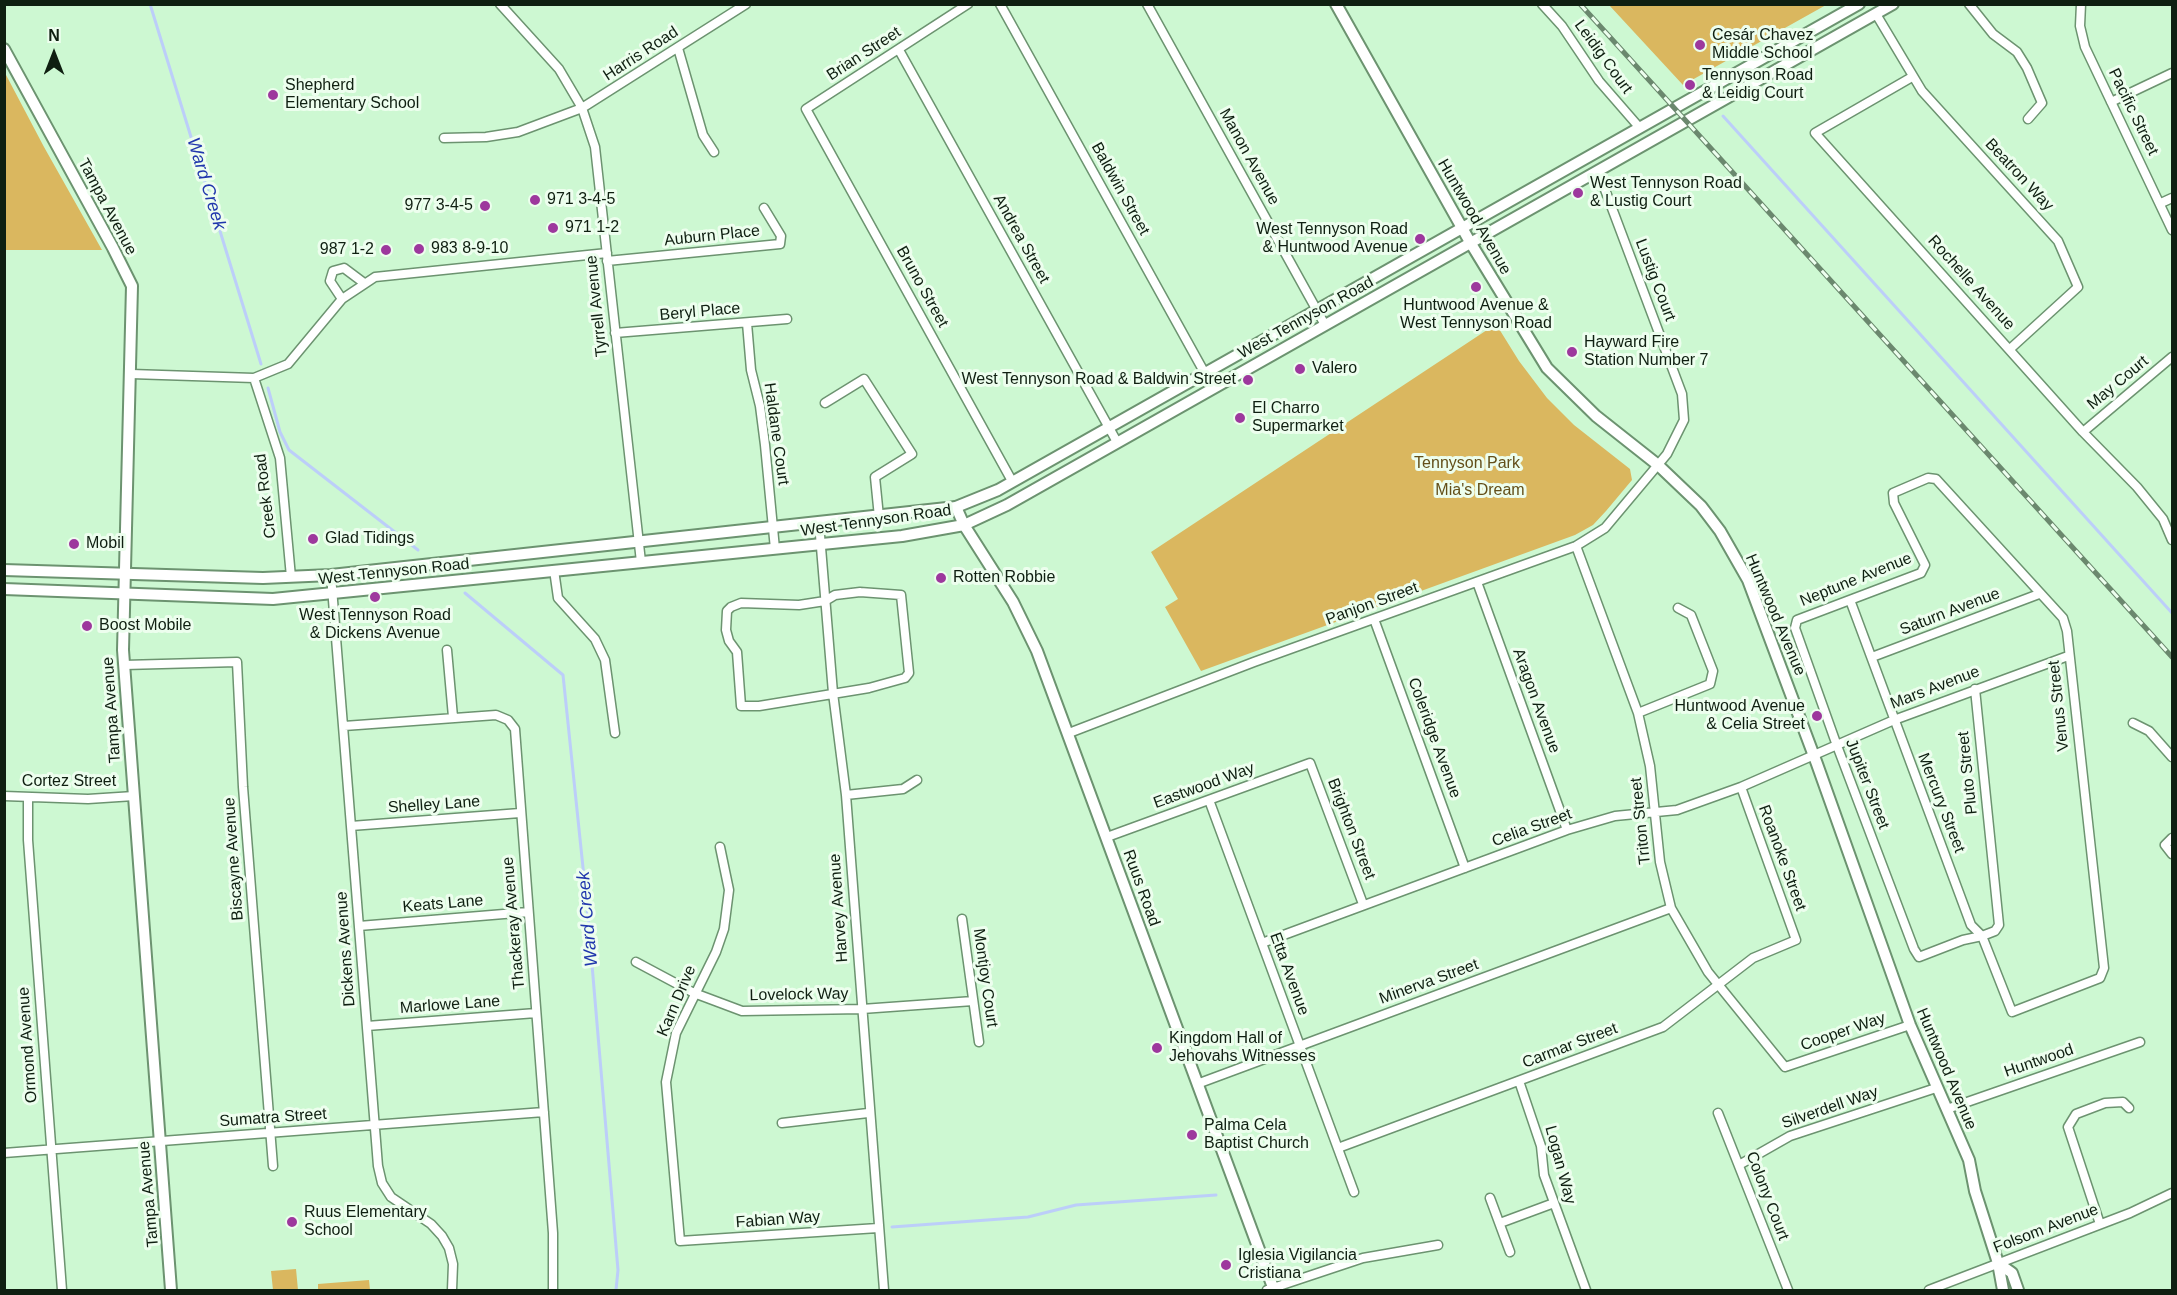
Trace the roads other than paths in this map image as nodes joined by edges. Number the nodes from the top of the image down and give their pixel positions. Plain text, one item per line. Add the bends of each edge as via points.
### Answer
1 (500, 4) edge
2 (746, 4) edge
3 (968, 4) edge
4 (1000, 4) edge
5 (1147, 4) edge
6 (1336, 4) edge
7 (1542, 4) edge
8 (1859, 4) edge
9 (1893, 4) edge
10 (1969, 4) edge
11 (2081, 4) edge
12 (1875, 9) edge
13 (678, 48) junction
14 (4, 49) edge
15 (899, 50) junction
16 (2172, 73) edge
17 (1912, 77) junction
18 (2111, 102) junction
19 (582, 108) junction
20 (806, 108) joint
21 (2028, 119) dead end
22 (1639, 127) junction
23 (444, 138) dead end
24 (714, 152) dead end
25 (1598, 171) junction
26 (2172, 198) edge
27 (2161, 203) junction
28 (764, 208) dead end
29 (1461, 227) junction
30 (2172, 230) edge
31 (1470, 242) junction
32 (607, 257) junction
33 (364, 283) junction
34 (342, 299) junction
35 (1316, 309) junction
36 (788, 320) dead end
37 (747, 323) junction
38 (1325, 325) junction
39 (615, 333) junction
40 (2010, 349) junction
41 (2172, 357) edge
42 (1204, 372) junction
43 (131, 374) junction
44 (254, 378) junction
45 (1213, 388) junction
46 (825, 403) dead end
47 (1109, 427) junction
48 (2083, 432) junction
49 (1117, 442) junction
50 (1658, 465) junction
51 (1012, 481) junction
52 (956, 507) junction
53 (2172, 513) edge
54 (879, 517) junction
55 (2163, 519) junction
56 (819, 524) junction
57 (964, 525) junction
58 (773, 527) junction
59 (2172, 540) edge
60 (638, 543) junction
61 (821, 545) junction
62 (1576, 546) junction
63 (775, 549) junction
64 (641, 562) junction
65 (1924, 565) joint
66 (4, 570) edge
67 (554, 570) junction
68 (124, 574) junction
69 (331, 575) junction
70 (291, 577) junction
71 (1477, 582) junction
72 (4, 589) edge
73 (123, 592) junction
74 (333, 594) junction
75 (2039, 594) junction
76 (1850, 600) junction
77 (825, 601) junction
78 (1678, 608) dead end
79 (1374, 619) junction
80 (1797, 620) joint
81 (447, 650) dead end
82 (2068, 656) junction
83 (1872, 657) junction
84 (124, 665) junction
85 (1975, 689) junction
86 (833, 693) junction
87 (1638, 713) junction
88 (453, 717) junction
89 (1894, 720) junction
90 (2133, 723) dead end
91 (344, 726) junction
92 (1069, 733) junction
93 (615, 734) dead end
94 (1836, 743) junction
95 (1814, 754) junction
96 (2172, 758) edge
97 (1310, 764) joint
98 (917, 780) dead end
99 (1741, 786) junction
100 (846, 795) junction
101 (4, 796) edge
102 (134, 796) junction
103 (28, 798) junction
104 (1209, 800) junction
105 (1654, 812) junction
106 (520, 813) junction
107 (351, 826) junction
108 (1567, 830) junction
109 (1107, 837) junction
110 (2172, 838) edge
111 (720, 847) dead end
112 (2172, 854) edge
113 (1465, 868) junction
114 (1363, 904) junction
115 (1671, 908) junction
116 (528, 912) junction
117 (962, 918) dead end
118 (359, 926) junction
119 (1982, 936) junction
120 (1796, 940) joint
121 (1262, 943) junction
122 (636, 962) dead end
123 (1718, 985) junction
124 (694, 993) junction
125 (973, 1001) junction
126 (862, 1009) junction
127 (2012, 1012) joint
128 (536, 1013) junction
129 (1910, 1025) junction
130 (367, 1026) junction
131 (979, 1042) dead end
132 (2140, 1042) dead end
133 (1300, 1046) junction
134 (1785, 1067) joint
135 (1519, 1081) junction
136 (1197, 1084) junction
137 (1936, 1088) junction
138 (2129, 1108) dead end
139 (1947, 1109) junction
140 (544, 1112) junction
141 (868, 1113) junction
142 (1718, 1113) dead end
143 (782, 1123) dead end
144 (374, 1125) junction
145 (270, 1133) junction
146 (160, 1141) junction
147 (1338, 1148) junction
148 (51, 1149) junction
149 (4, 1153) edge
150 (1739, 1165) junction
151 (273, 1166) dead end
152 (1354, 1192) dead end
153 (2172, 1193) edge
154 (1490, 1198) dead end
155 (1554, 1203) junction
156 (1500, 1223) junction
157 (2100, 1224) junction
158 (878, 1228) junction
159 (680, 1241) joint
160 (1438, 1245) dead end
161 (1510, 1252) dead end
162 (1998, 1263) junction
163 (62, 1290) edge
164 (171, 1290) edge
165 (452, 1290) edge
166 (553, 1290) edge
167 (884, 1290) edge
168 (1271, 1290) edge
169 (1586, 1290) edge
170 (1788, 1290) edge
171 (1929, 1290) edge
172 (2003, 1290) edge
173 (2018, 1290) edge

1 - 19 street, Tyrrell Avenue via 559,69
2 - 13 street, Harris Road
3 - 15 street, Brian Street
4 - 42 street, Baldwin Street
5 - 35 street, Manon Avenue
6 - 29 main road, Huntwood Avenue
7 - 22 street, Leidig Court
8 - 22 main road, West Tennyson Road
9 - 12 main road, West Tennyson Road
10 - 21 street via 1993,34 2017,52 2027,68 2042,103
11 - 18 street, Pacific Street via 2082,37
12 - 17 street, Beatron Way
12 - 25 main road, West Tennyson Road
13 - 19 street, Harris Road
13 - 24 street via 703,135
14 - 43 main road, Tampa Avenue via 132,286
15 - 20 street, Brian Street
15 - 47 street, Andrea Street
16 - 18 street
17 - 40 street, Beatron Way via 2048,229 2065,255 2078,287
17 - 40 street, Rochelle Avenue via 1815,133
18 - 27 street, Pacific Street
19 - 23 street, Harris Road via 518,132
19 - 32 street, Tyrrell Avenue via 595,147
20 - 51 street, Bruno Street
22 - 29 main road, West Tennyson Road
25 - 31 main road, West Tennyson Road
25 - 50 street, Lustig Court via 1682,394 1684,420 1672,447
26 - 27 street
27 - 30 street, Pacific Street
28 - 32 street, Auburn Place via 781,236 780,244
29 - 31 main road, Huntwood Avenue
29 - 35 main road, West Tennyson Road
31 - 38 main road, West Tennyson Road
31 - 50 main road, Huntwood Avenue via 1547,368 1596,416
32 - 33 street via 375,277
32 - 39 street, Tyrrell Avenue
33 - 34 street
33 - 34 street via 344,268 333,271 330,281
34 - 44 street via 288,364
35 - 38 street, Manon Avenue
35 - 42 main road, West Tennyson Road
36 - 37 street, Beryl Place
37 - 39 street, Beryl Place
37 - 58 street, Haldane Court
38 - 45 main road, West Tennyson Road
39 - 60 street, Tyrrell Avenue
40 - 48 street, Rochelle Avenue
41 - 48 street, May Court
42 - 45 street, Baldwin Street
42 - 47 main road, West Tennyson Road
43 - 44 street
43 - 68 main road, Tampa Avenue
44 - 70 street, Creek Road via 280,458
45 - 49 main road, West Tennyson Road
46 - 54 street via 864,379 912,454 875,477
47 - 49 street, Andrea Street
47 - 51 main road, West Tennyson Road
48 - 55 street, Rochelle Avenue
49 - 57 main road, West Tennyson Road
50 - 62 street, Panjon Street via 1605,528
50 - 95 main road, Huntwood Avenue via 1701,506 1736,558
51 - 52 main road, West Tennyson Road
52 - 54 main road, West Tennyson Road
52 - 57 main road, Ruus Road
53 - 55 street
54 - 56 main road, West Tennyson Road
55 - 59 street, Rochelle Avenue
56 - 58 main road, West Tennyson Road
56 - 61 street, Harvey Avenue
57 - 61 main road, West Tennyson Road
57 - 92 main road, Ruus Road via 1013,602 1038,651
58 - 60 main road, West Tennyson Road
58 - 63 street, Haldane Court
60 - 64 street, Tyrrell Avenue
60 - 69 main road, West Tennyson Road
61 - 63 main road, West Tennyson Road
61 - 77 street, Harvey Avenue
62 - 71 street, Panjon Street
62 - 87 street, Triton Street
63 - 64 main road, West Tennyson Road
64 - 67 main road, West Tennyson Road
65 - 75 street, Venus Street via 1894,503 1893,493 1928,478 1936,479
65 - 76 street, Neptune Avenue via 1921,573
66 - 68 main road, West Tennyson Road
67 - 74 main road, West Tennyson Road
67 - 93 street via 558,598 595,639 605,660
68 - 70 main road, West Tennyson Road
68 - 73 main road, Tampa Avenue
69 - 70 main road, West Tennyson Road
69 - 74 street, Dickens Avenue
71 - 79 street, Panjon Street
71 - 108 street, Aragon Avenue
72 - 73 main road, West Tennyson Road
73 - 74 main road, West Tennyson Road via 273,599
73 - 84 main road, Tampa Avenue
74 - 91 street, Dickens Avenue
75 - 82 street, Venus Street via 2063,618
75 - 83 street, Saturn Avenue
76 - 80 street, Neptune Avenue
76 - 83 street, Mercury Street
77 - 86 street, Harvey Avenue
77 - 86 street via 835,595 860,592 901,595 909,673 905,678 869,688
77 - 86 street via 799,605 741,603 727,611 726,630 737,652 741,706
78 - 87 street via 1691,615 1713,671 1710,684
79 - 92 street, Panjon Street
79 - 113 street, Coleridge Avenue
80 - 94 street, Jupiter Street via 1795,628
81 - 88 street
82 - 85 street, Mars Avenue
82 - 127 street, Venus Street via 2104,968 2100,978
83 - 89 street, Mercury Street
84 - 102 main road, Tampa Avenue
84 - 145 street, Biscayne Avenue via 237,662
85 - 89 street, Mars Avenue
85 - 119 street, Pluto Street via 1999,925
86 - 100 street, Harvey Avenue
87 - 105 street, Triton Street via 1650,766
88 - 91 street, Thackeray Avenue
88 - 106 street, Thackeray Avenue via 496,715 508,720 515,729
89 - 94 street, Mars Avenue
89 - 119 street, Mercury Street via 1971,925
90 - 96 street via 2149,731
91 - 107 street, Dickens Avenue
92 - 109 main road, Ruus Road
94 - 95 street, Mars Avenue
94 - 119 street, Jupiter Street via 1919,957
95 - 99 street, Celia Street
95 - 129 main road, Huntwood Avenue
97 - 104 street, Eastwood Way
97 - 114 street, Brighton Street
98 - 100 street via 903,789
99 - 105 street, Celia Street via 1677,810
99 - 120 street, Roanoke Street
100 - 126 street, Harvey Avenue
101 - 103 street, Cortez Street
102 - 103 street, Cortez Street
102 - 146 main road, Tampa Avenue
103 - 148 street, Ormond Avenue
104 - 109 street, Eastwood Way
104 - 121 street, Etta Avenue
105 - 108 street, Celia Street via 1615,816
105 - 115 street, Triton Street via 1659,862
106 - 107 street, Shelley Lane
106 - 116 street, Thackeray Avenue
107 - 118 street, Dickens Avenue
108 - 113 street, Celia Street
109 - 136 main road, Ruus Road
110 - 112 street via 2165,845
111 - 124 street, Karn Drive via 729,890 724,929
113 - 114 street, Celia Street
114 - 121 street, Celia Street
115 - 123 street, Triton Street
115 - 133 street, Minerva Street
116 - 118 street, Keats Lane
116 - 128 street, Thackeray Avenue
117 - 125 street, Montjoy Court
118 - 130 street, Dickens Avenue
119 - 127 street, Mercury Street
120 - 123 street, Carmar Street via 1753,958
121 - 133 street, Etta Avenue
122 - 124 street, Lovelock Way
123 - 134 street, Triton Street
123 - 135 street, Carmar Street via 1663,1027
124 - 126 street, Lovelock Way via 742,1011
124 - 159 street, Karn Drive via 676,1032 666,1082
125 - 126 street, Lovelock Way
125 - 131 street, Montjoy Court
126 - 141 street, Harvey Avenue
128 - 130 street, Marlowe Lane
128 - 140 street, Thackeray Avenue
129 - 134 street, Cooper Way
129 - 137 main road, Huntwood Avenue
130 - 144 street, Dickens Avenue
132 - 139 street, Huntwood
133 - 136 street, Minerva Street
133 - 147 street, Etta Avenue
135 - 147 street, Carmar Street
135 - 155 street, Logan Way via 1541,1146 1544,1175
136 - 168 main road, Ruus Road
137 - 139 main road, Huntwood Avenue
137 - 150 street, Silverdell Way via 1790,1136
138 - 157 street via 2123,1102 2105,1103 2076,1114 2068,1127
139 - 162 main road, Huntwood Avenue via 1969,1160
140 - 144 street, Sumatra Street
140 - 166 street, Thackeray Avenue
141 - 143 street
141 - 158 street, Harvey Avenue
142 - 150 street, Colony Court
144 - 145 street, Sumatra Street
144 - 165 street, Dickens Avenue via 382,1183 401,1206 431,1224 442,1236 453,1264
145 - 146 street, Sumatra Street
145 - 151 street, Biscayne Avenue
146 - 148 street, Sumatra Street
146 - 164 main road, Tampa Avenue
147 - 152 street, Etta Avenue
148 - 149 street, Sumatra Street
148 - 163 street, Ormond Avenue
150 - 170 street, Colony Court
153 - 157 street, Folsom Avenue
154 - 156 street
155 - 156 street
155 - 169 street, Logan Way
156 - 161 street
157 - 162 street, Folsom Avenue
158 - 159 street, Fabian Way
158 - 167 street, Harvey Avenue
160 - 168 street via 1363,1258
162 - 171 street, Folsom Avenue
162 - 172 main road, Huntwood Avenue
162 - 173 main road, Huntwood Avenue via 2012,1273

